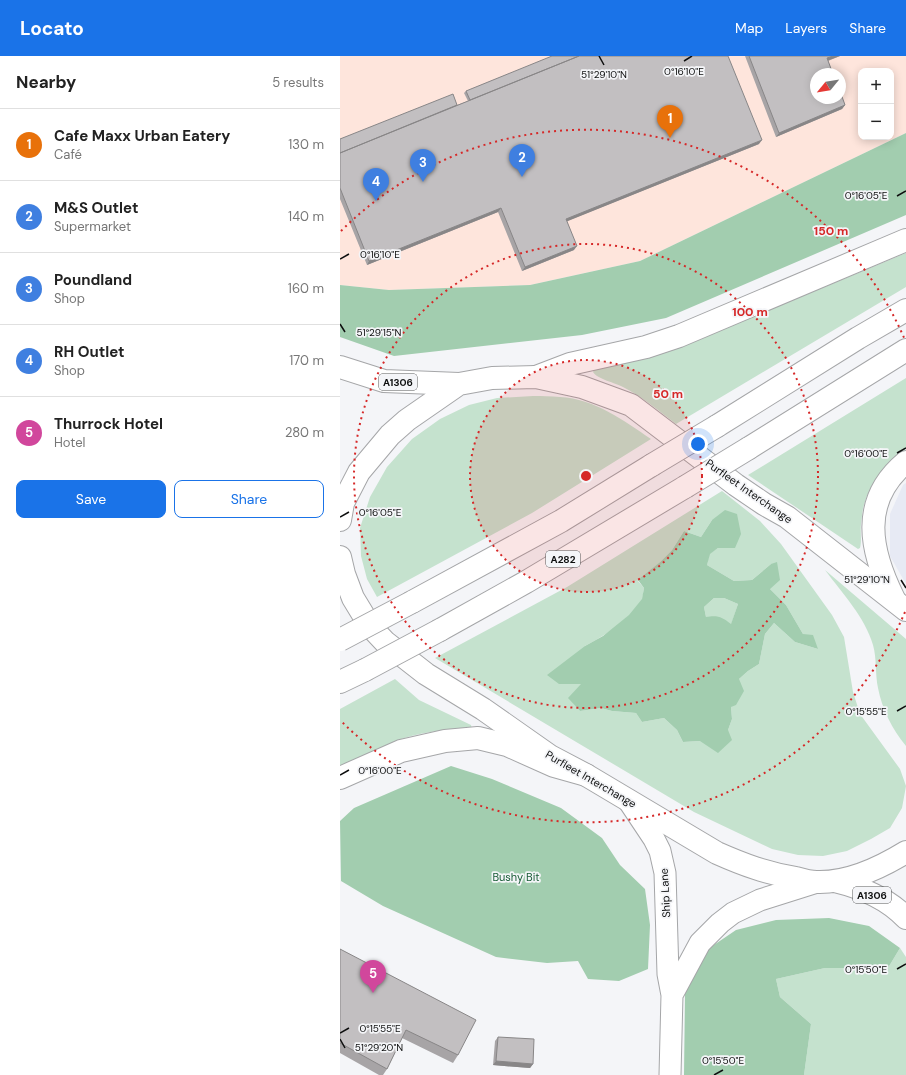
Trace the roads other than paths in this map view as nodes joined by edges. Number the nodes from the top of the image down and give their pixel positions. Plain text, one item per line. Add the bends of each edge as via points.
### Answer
1 (906, 240) edge
2 (906, 310) edge
3 (906, 350) edge
4 (340, 367) edge
5 (536, 377) junction
6 (459, 384) junction
7 (906, 462) edge
8 (341, 502) edge
9 (340, 556) edge
10 (900, 604) edge
11 (340, 640) edge
12 (340, 682) edge
13 (586, 775) junction
14 (340, 778) edge
15 (628, 800) junction
16 (906, 852) edge
17 (825, 881) junction
18 (906, 918) edge
19 (672, 995) junction
20 (670, 1075) edge

1 - 5 main road via 678,336 646,347 570,364
2 - 11 main road, bridge via 561,520
3 - 12 main road, A282, bridge via 526,582
4 - 6 main road, A1306 via 384,381
5 - 6 main road, Purfleet Interchange via 492,378
5 - 10 main road, Purfleet Interchange via 582,387 631,405 736,485 788,517
6 - 8 main road, Purfleet Interchange via 407,420 390,436 359,472
7 - 10 main road via 882,491 877,504 872,536 880,568
9 - 13 main road, Purfleet Interchange via 353,598 370,626 385,642 426,674 483,709 550,756
13 - 14 main road via 554,766 507,745 478,738 445,741 401,751
13 - 15 main road, Purfleet Interchange
15 - 17 main road, Purfleet Interchange via 717,853 739,863 765,872
15 - 19 street, Ship Lane via 654,839 664,867 668,974
16 - 17 main road, Purfleet Interchange via 885,865 861,875
17 - 18 main road, A1306 via 864,890
17 - 19 street, Ship Lane via 760,900 733,913 700,943
19 - 20 street, Ship Lane

